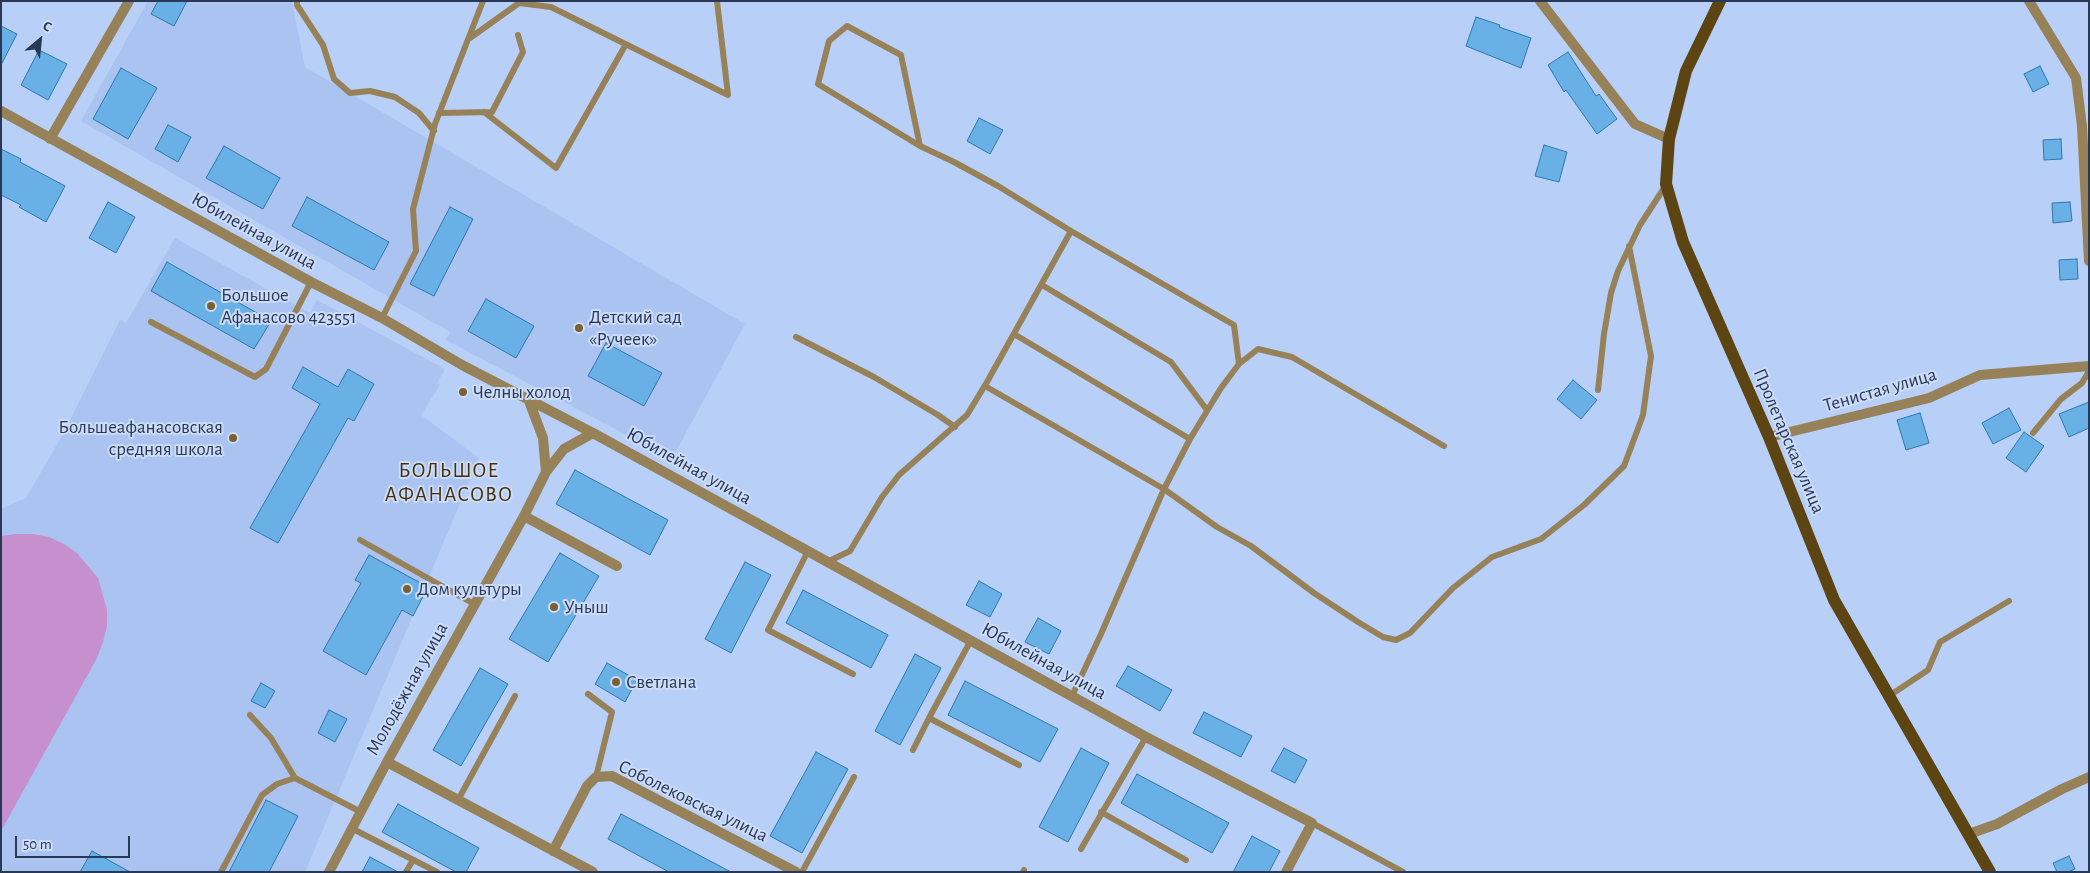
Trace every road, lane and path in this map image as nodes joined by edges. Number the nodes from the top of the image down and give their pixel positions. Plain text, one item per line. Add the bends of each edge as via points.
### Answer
1 (129, 1) edge
2 (297, 1) edge
3 (483, 1) edge
4 (717, 1) edge
5 (1540, 1) edge
6 (1720, 1) edge
7 (2029, 1) edge
8 (518, 35) dead end
9 (470, 38) junction
10 (626, 44) junction
11 (1, 111) edge
12 (484, 112) junction
13 (439, 113) junction
14 (434, 131) junction
15 (50, 139) junction
16 (1668, 139) junction
17 (920, 146) junction
18 (1666, 184) junction
19 (1071, 231) junction
20 (1629, 246) junction
21 (2089, 262) edge
22 (310, 282) junction
23 (1042, 285) junction
24 (382, 318) junction
25 (151, 322) dead end
26 (1014, 334) junction
27 (796, 337) dead end
28 (1239, 364) junction
29 (2089, 366) edge
30 (2089, 371) edge
31 (985, 386) junction
32 (1598, 390) dead end
33 (529, 400) junction
34 (1207, 410) junction
35 (955, 427) junction
36 (593, 433) junction
37 (2033, 433) dead end
38 (1769, 437) junction
39 (1190, 439) junction
40 (1444, 446) dead end
41 (546, 472) junction
42 (1164, 489) junction
43 (524, 516) junction
44 (360, 540) dead end
45 (808, 551) junction
46 (827, 562) junction
47 (617, 566) dead end
48 (2009, 601) dead end
49 (474, 604) junction
50 (971, 640) junction
51 (853, 674) dead end
52 (588, 694) dead end
53 (515, 696) dead end
54 (1072, 696) junction
55 (1889, 696) junction
56 (250, 715) dead end
57 (929, 718) junction
58 (1146, 737) junction
59 (912, 750) dead end
60 (387, 762) junction
61 (1018, 765) dead end
62 (596, 777) junction
63 (854, 777) dead end
64 (2089, 777) edge
65 (295, 778) junction
66 (458, 800) junction
67 (361, 812) junction
68 (1101, 812) junction
69 (1312, 823) junction
70 (353, 829) junction
71 (1969, 834) junction
72 (1081, 849) dead end
73 (553, 850) junction
74 (413, 860) junction
75 (1186, 860) dead end
76 (221, 872) edge
77 (329, 872) edge
78 (406, 872) edge
79 (437, 872) edge
80 (593, 872) edge
81 (796, 872) edge
82 (802, 872) edge
83 (1286, 872) edge
84 (1403, 872) edge
85 (1990, 872) edge

1 - 15 street
2 - 14 lane via 323,45 334,79 350,92 370,91 395,97 420,113
3 - 9 lane
4 - 10 lane via 728,94
5 - 16 street via 1635,124
6 - 16 main road, Пролетарская улица via 1686,70
7 - 21 street via 2076,78 2082,126
8 - 12 lane via 523,52 492,112
9 - 10 lane via 519,3 551,7
9 - 13 lane
10 - 12 lane via 556,168
11 - 15 street, Юбилейная улица
12 - 13 lane
13 - 14 lane
14 - 24 lane via 414,209 416,250
15 - 22 street, Юбилейная улица
16 - 18 main road, Пролетарская улица
17 - 17 lane via 818,84 829,42 847,26 902,54
17 - 19 lane
18 - 20 lane
18 - 38 main road, Пролетарская улица via 1683,242
19 - 23 lane
19 - 28 lane via 1234,325
20 - 32 lane via 1611,293
20 - 42 lane via 1651,356 1643,416 1624,466 1584,506 1541,539 1492,557 1453,588 1410,633 1396,640 1383,637
22 - 24 street, Юбилейная улица
22 - 25 lane via 266,369 255,377
23 - 26 lane
23 - 34 lane via 1171,362
24 - 33 street, Юбилейная улица
26 - 31 lane
26 - 39 lane
27 - 35 lane via 874,377
28 - 34 lane
28 - 40 lane via 1258,349 1292,357
29 - 38 street, Тенистая улица via 1980,375 1929,398
30 - 37 lane via 2082,383 2061,400
31 - 35 lane via 967,415
31 - 42 lane
33 - 36 street, Юбилейная улица
33 - 41 street via 543,438
34 - 39 lane
35 - 46 lane via 898,475 850,551
36 - 41 street, Молодёжная улица via 564,449
36 - 45 street, Юбилейная улица
38 - 55 main road, Пролетарская улица via 1834,600
39 - 42 lane
41 - 43 street, Молодёжная улица
42 - 54 lane
43 - 47 street
43 - 49 street, Молодёжная улица
44 - 49 lane
45 - 46 street, Юбилейная улица
45 - 51 lane via 768,630
46 - 50 street, Юбилейная улица
48 - 55 lane via 1940,642 1928,670
49 - 60 street, Молодёжная улица
50 - 54 street, Юбилейная улица
50 - 57 lane
52 - 62 lane via 612,712
53 - 66 lane
54 - 58 street, Юбилейная улица
55 - 71 main road, Пролетарская улица
56 - 65 lane via 271,738
57 - 59 lane
57 - 61 lane
58 - 68 lane
58 - 69 street, Юбилейная улица
60 - 66 street
60 - 67 street, Молодёжная улица
62 - 73 street, Соболековская улица via 587,786
62 - 81 street, Соболековская улица via 612,776
63 - 82 lane
64 - 71 street via 1997,824
65 - 67 lane
65 - 76 lane via 262,794
66 - 73 street
67 - 70 street, Молодёжная улица
68 - 72 lane
68 - 75 lane
69 - 83 street
69 - 84 lane
70 - 74 lane
70 - 77 street, Молодёжная улица
71 - 85 main road, Пролетарская улица
73 - 80 street
74 - 78 lane
74 - 79 lane

